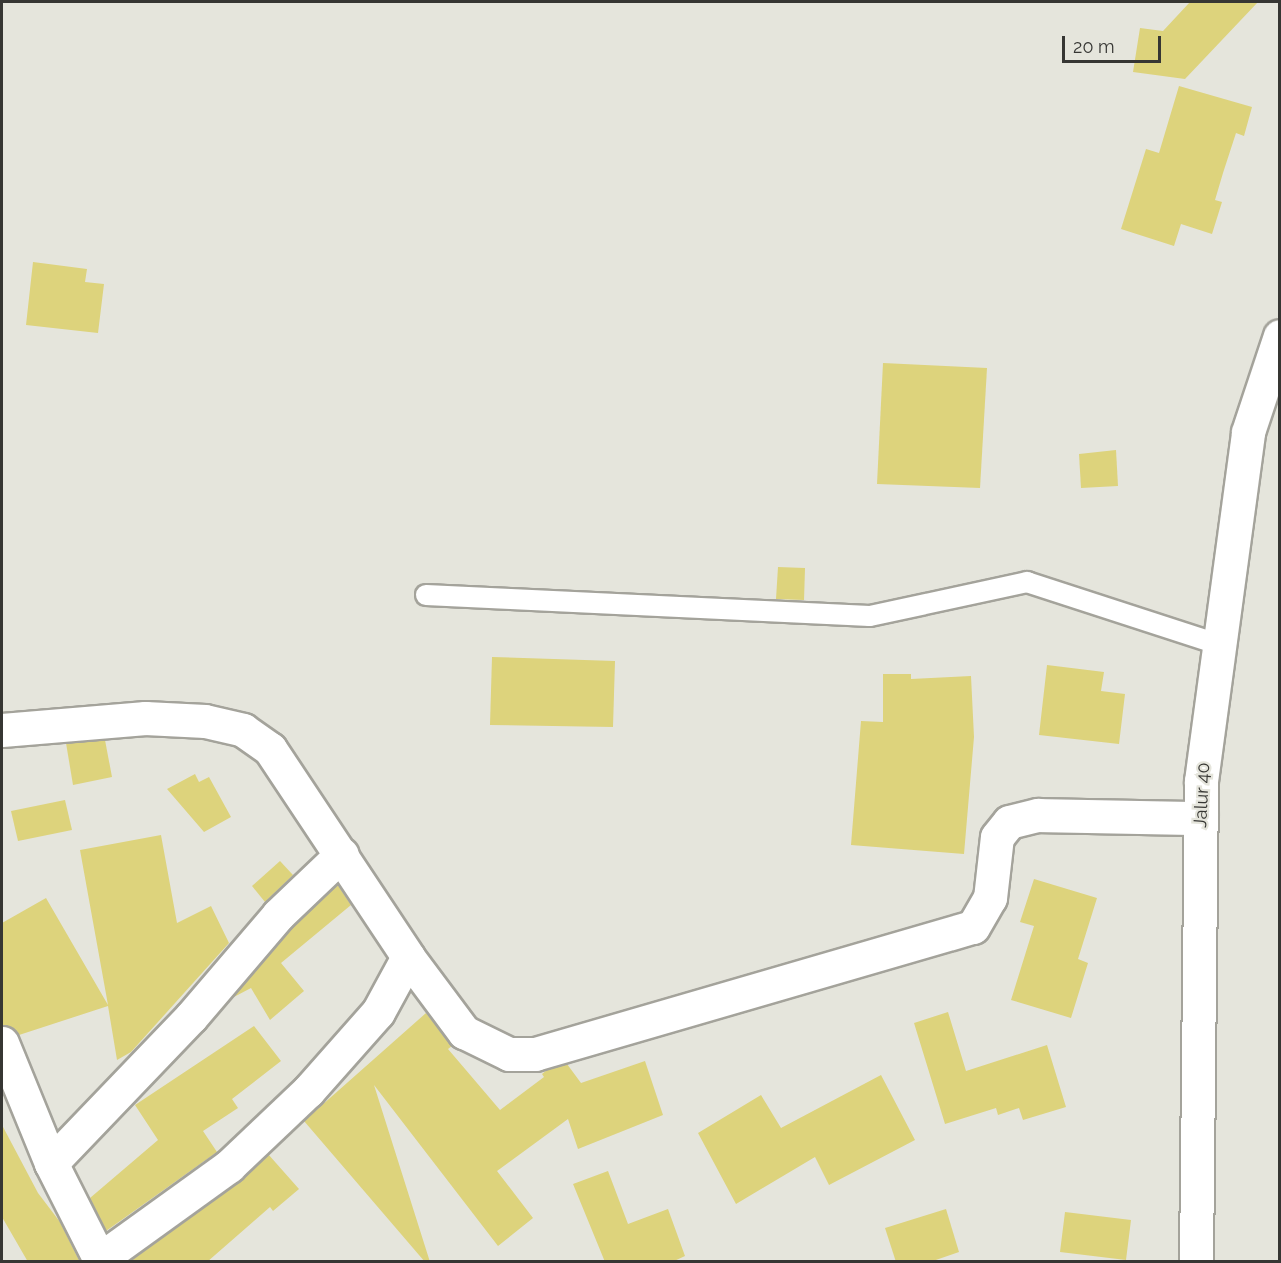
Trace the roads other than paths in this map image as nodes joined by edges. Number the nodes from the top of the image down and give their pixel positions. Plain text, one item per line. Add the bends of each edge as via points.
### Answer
1 (1280, 336) edge
2 (426, 595) dead end
3 (1218, 644) junction
4 (2, 730) edge
5 (1201, 818) junction
6 (342, 854) junction
7 (408, 957) junction
8 (2, 1043) edge
9 (51, 1163) junction
10 (100, 1260) edge
11 (1196, 1262) edge

1 - 3 main road, Jalur 40 via 1248,432
2 - 3 lane via 870,616 1027,582
3 - 5 main road, Jalur 40 via 1200,781
4 - 6 main road via 145,718 205,721 243,730 270,749
5 - 7 main road via 1038,815 1009,822 997,837 990,898 974,927 535,1054 509,1054 464,1032
5 - 11 main road, Jalur 40
6 - 7 main road
6 - 9 main road via 278,915 191,1017
7 - 10 main road via 378,1012 308,1091 230,1166
8 - 9 main road
9 - 10 main road

